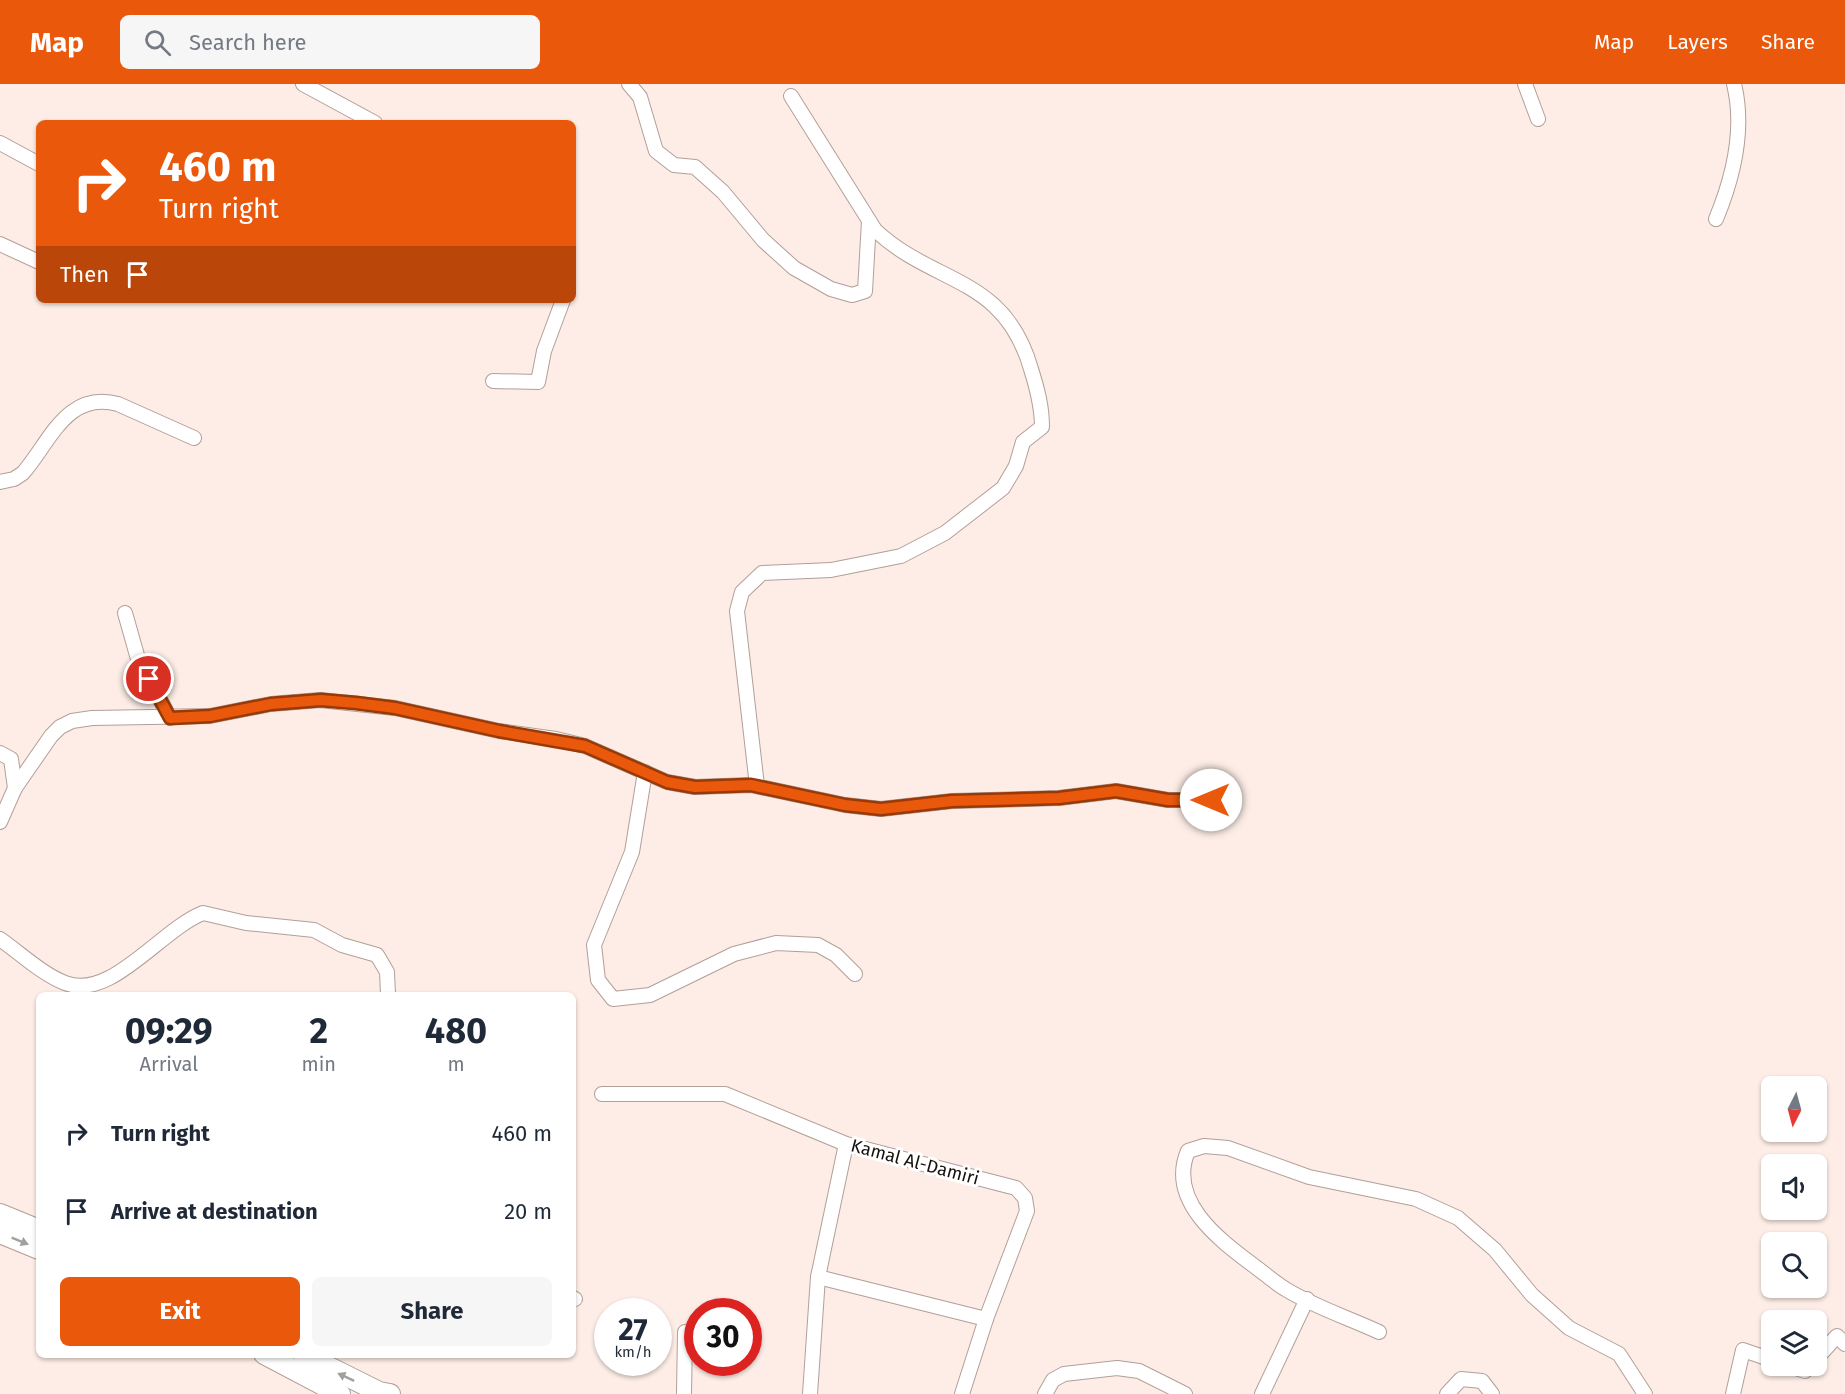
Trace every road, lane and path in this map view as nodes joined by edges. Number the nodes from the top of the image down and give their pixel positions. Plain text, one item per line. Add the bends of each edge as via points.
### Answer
1 (303, 84) edge
2 (628, 84) edge
3 (1525, 84) edge
4 (1734, 84) edge
5 (791, 96) dead end
6 (1539, 119) dead end
7 (369, 120) edge
8 (0, 143) edge
9 (36, 162) edge
10 (1716, 219) dead end
11 (869, 221) junction
12 (0, 244) edge
13 (36, 261) edge
14 (561, 303) edge
15 (493, 381) dead end
16 (194, 438) dead end
17 (0, 482) edge
18 (125, 613) dead end
19 (170, 718) junction
20 (0, 753) edge
21 (645, 772) junction
22 (757, 786) junction
23 (15, 788) junction
24 (1233, 800) dead end
25 (0, 822) edge
26 (0, 939) edge
27 (855, 974) dead end
28 (388, 992) edge
29 (602, 1094) dead end
30 (846, 1144) junction
31 (0, 1214) edge
32 (36, 1229) edge
33 (0, 1233) edge
34 (36, 1248) edge
35 (818, 1277) junction
36 (1307, 1299) junction
37 (986, 1319) junction
38 (1379, 1332) dead end
39 (1845, 1344) edge
40 (1827, 1347) edge
41 (1761, 1356) edge
42 (272, 1358) edge
43 (311, 1358) edge
44 (684, 1376) edge
45 (340, 1394) edge
46 (390, 1394) edge
47 (684, 1394) edge
48 (810, 1394) edge
49 (962, 1394) edge
50 (1045, 1394) edge
51 (1185, 1394) edge
52 (1262, 1394) edge
53 (1447, 1394) edge
54 (1492, 1394) edge
55 (1644, 1394) edge
56 (1733, 1394) edge

1 - 7 street
2 - 11 street via 640,97 656,151 674,165 695,167 794,268 831,289 852,295 865,291
3 - 6 street
4 - 10 street via 1737,138 1731,183
5 - 11 street
8 - 9 street
11 - 22 street via 884,238 981,295 1009,320 1026,353 1041,405 1042,427 1023,442 1016,466 1003,488 945,533 900,556 831,570 767,572 748,584 737,611
12 - 13 street
14 - 15 street via 538,382
16 - 17 street via 117,404 87,403 63,418 23,473
18 - 19 street via 138,659
19 - 21 street via 210,716 281,703 356,703 566,741
19 - 23 street via 72,721 51,736
20 - 23 street via 10,759
21 - 22 street via 667,782 695,787
21 - 27 street via 632,852 594,945 598,980 614,999 650,995 734,954 776,943 818,945 836,955
22 - 24 street via 881,809 1116,791 1168,800
23 - 25 street
26 - 28 street via 57,979 86,987 112,979 174,928 203,913 246,923 314,930 342,945 377,955 387,972
29 - 30 street, Kamal Al-Damiri via 725,1094
30 - 35 street
30 - 37 street, Kamal Al-Damiri via 1016,1188 1025,1198 1027,1211
31 - 32 street
33 -> 34 street
35 - 37 street
35 - 48 street
36 - 38 street
36 - 52 street
36 - 55 street via 1287,1290 1218,1238 1184,1189 1182,1170 1188,1151 1204,1146 1228,1148 1309,1177 1416,1199 1458,1218 1495,1250 1532,1295 1569,1328 1619,1354
37 - 49 street, Kamal Al-Damiri
39 - 40 street via 1837,1336
41 - 56 street via 1743,1350
42 - 45 street
46 -> 43 street
44 - 47 street
50 - 51 street via 1060,1375 1117,1368 1139,1371
53 - 54 street via 1461,1379 1482,1381

